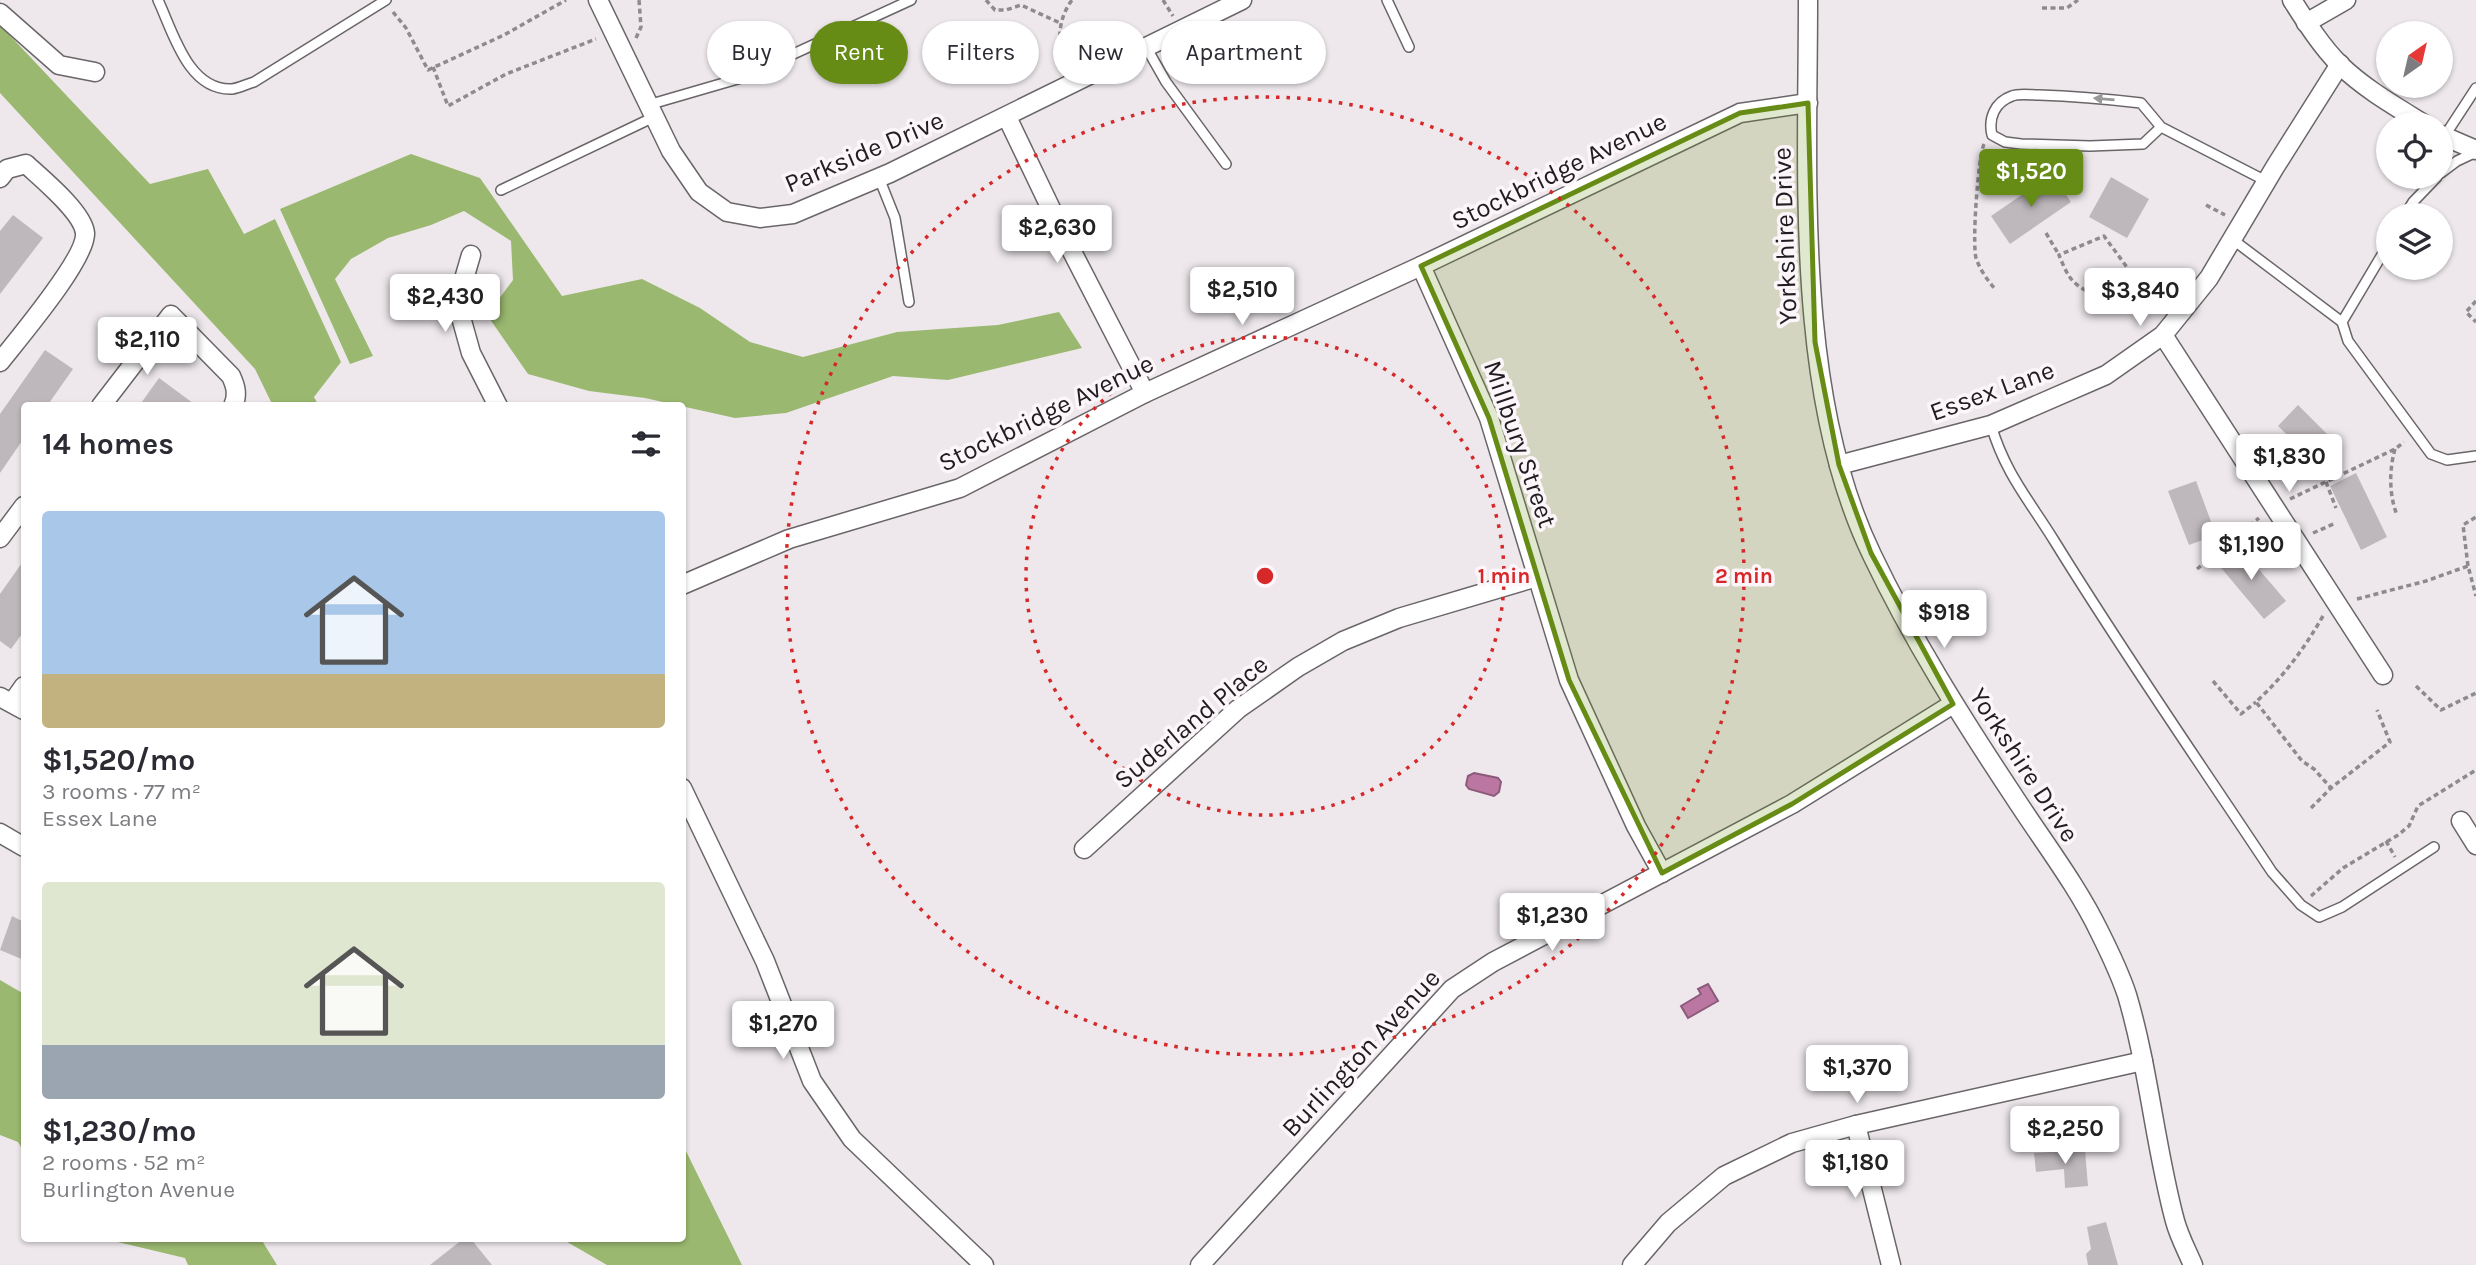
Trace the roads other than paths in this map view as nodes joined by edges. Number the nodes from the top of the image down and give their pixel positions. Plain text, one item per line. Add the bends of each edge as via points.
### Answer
1 (159, 0) edge
2 (598, 0) edge
3 (911, 0) edge
4 (1241, 0) edge
5 (1387, 0) edge
6 (1808, 0) edge
7 (2292, 0) edge
8 (2346, 0) edge
9 (385, 1) edge
10 (0, 13) edge
11 (2306, 23) junction
12 (1147, 47) edge
13 (1409, 47) dead end
14 (1147, 49) edge
15 (2340, 64) junction
16 (94, 72) dead end
17 (1073, 84) edge
18 (2476, 88) edge
19 (1808, 103) junction
20 (651, 111) junction
21 (2405, 112) edge
22 (1007, 117) junction
23 (2453, 121) edge
24 (2161, 127) junction
25 (2453, 141) edge
26 (2476, 151) edge
27 (1226, 164) dead end
28 (2453, 165) edge
29 (0, 178) edge
30 (879, 178) junction
31 (2266, 181) junction
32 (2425, 189) edge
33 (501, 191) dead end
34 (2412, 203) edge
35 (2232, 239) junction
36 (471, 255) dead end
37 (2376, 265) edge
38 (1420, 267) junction
39 (909, 302) dead end
40 (2342, 322) junction
41 (2163, 335) junction
42 (0, 362) edge
43 (1144, 393) junction
44 (104, 402) edge
45 (235, 402) edge
46 (496, 402) edge
47 (1992, 425) junction
48 (2476, 456) edge
49 (1839, 465) junction
50 (21, 510) edge
51 (0, 538) edge
52 (1537, 577) junction
53 (686, 583) edge
54 (2383, 674) dead end
55 (1953, 705) junction
56 (686, 796) edge
57 (2462, 821) dead end
58 (0, 834) edge
59 (21, 845) edge
60 (2476, 845) edge
61 (2434, 847) dead end
62 (1084, 849) dead end
63 (1662, 873) junction
64 (2143, 1061) junction
65 (1856, 1125) junction
66 (984, 1265) edge
67 (1200, 1265) edge
68 (1632, 1265) edge
69 (1891, 1265) edge
70 (2193, 1265) edge

1 - 9 lane via 199,78 234,89 254,82
2 - 20 street, Parkside Drive
3 - 20 lane via 741,78
4 - 12 street, Parkside Drive
5 - 13 lane
6 - 19 street, Yorkshire Drive
7 - 11 street
8 - 11 street
10 - 16 street via 59,65
11 - 15 street
14 - 27 lane
15 - 21 street
15 - 31 street, Essex Lane
17 - 22 street, Parkside Drive
18 - 23 lane
19 - 38 street, Stockbridge Avenue via 1740,113
19 - 49 street, Yorkshire Drive via 1815,342
20 - 30 street, Parkside Drive via 671,152 699,192 727,212 760,218 793,214
20 - 33 lane
22 - 30 street, Parkside Drive
22 - 43 street
24 -> 24 lane via 2141,103 2014,94 2000,102 1990,125 1992,135 2012,143 2090,146 2143,144
24 - 31 lane
25 - 26 street
26 - 28 lane
29 - 42 street via 7,169 26,164 79,219 85,232 83,248 61,282
30 - 39 lane via 895,218
31 - 35 street, Essex Lane
32 - 34 lane
35 - 40 lane
35 - 41 street, Essex Lane via 2209,278
36 - 46 street via 457,303 471,352
37 - 40 lane
38 - 43 street, Stockbridge Avenue
38 - 52 street, Millbury Street via 1489,418
40 - 48 lane via 2348,341 2431,454 2447,460
41 - 47 street, Essex Lane via 2106,375
41 - 54 street
43 - 53 street, Stockbridge Avenue via 960,488 789,539
44 - 45 street via 171,314 230,376 236,386
47 - 49 street, Essex Lane
47 - 61 lane via 1998,451 2017,486 2273,872 2301,905 2319,917 2342,907
49 - 55 street, Yorkshire Drive via 1871,553
50 - 51 street
52 - 62 street, Suderland Place via 1399,618 1343,641 1298,667 1238,709
52 - 63 street, Millbury Street via 1569,680
55 - 63 street, Burlington Avenue via 1792,804
55 - 64 street, Yorkshire Drive via 2099,931 2126,993
56 - 66 street via 765,961 812,1081 852,1139
57 - 60 street
58 - 59 street
63 - 67 street, Burlington Avenue via 1493,962 1452,989
64 - 65 street
64 - 70 street, Yorkshire Drive via 2175,1224
65 - 68 street via 1792,1143 1724,1176 1668,1223
65 - 69 street

